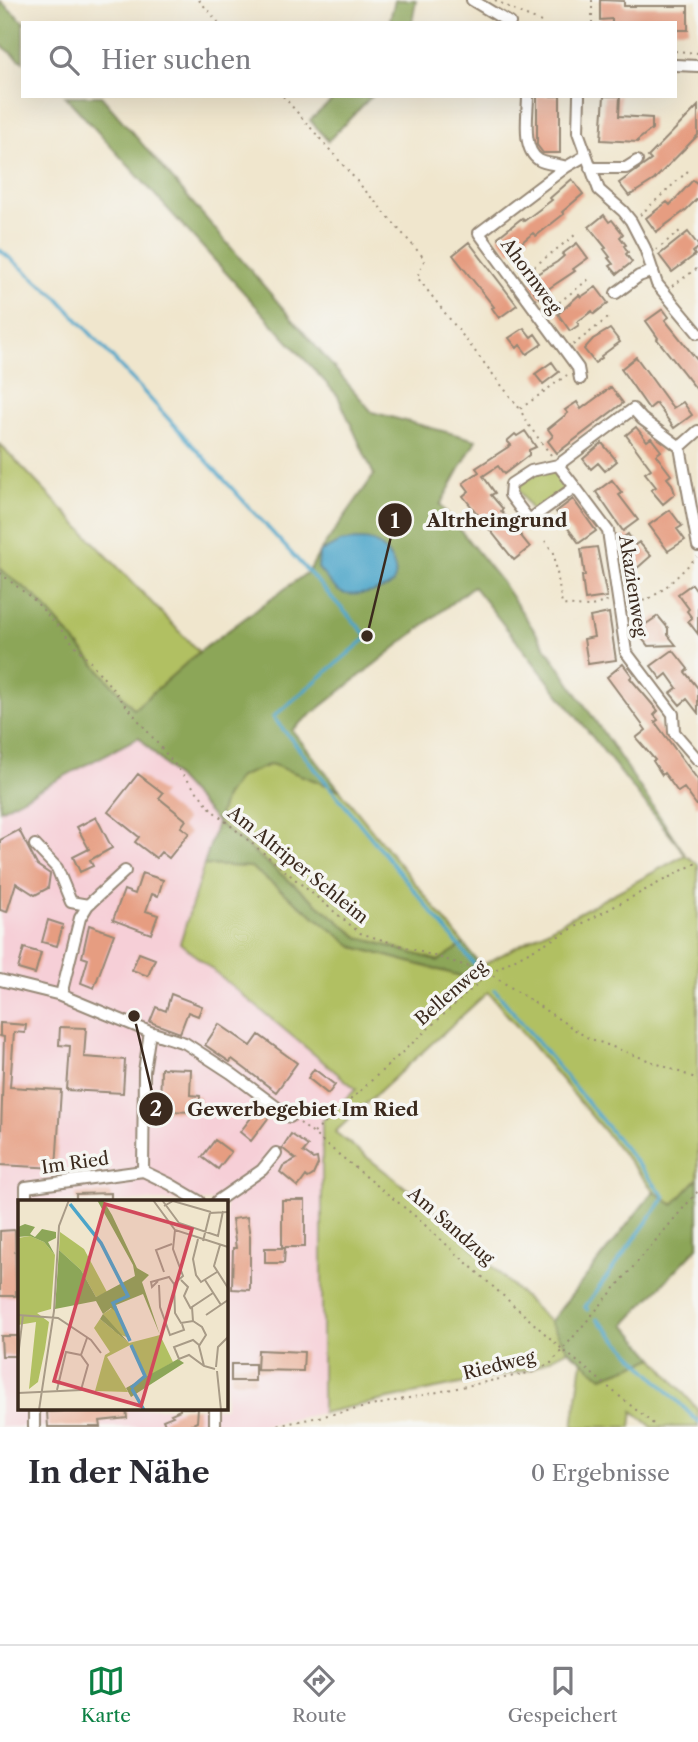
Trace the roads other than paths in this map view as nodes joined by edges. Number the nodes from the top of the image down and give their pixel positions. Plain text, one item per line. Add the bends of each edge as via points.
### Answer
1 (471, 0) edge
2 (507, 21) edge
3 (677, 65) edge
4 (698, 66) edge
5 (528, 98) edge
6 (579, 98) edge
7 (585, 156) junction
8 (637, 162) dead end
9 (566, 167) junction
10 (590, 168) junction
11 (653, 271) junction
12 (616, 293) dead end
13 (698, 333) edge
14 (579, 373) road end
15 (698, 431) edge
16 (680, 447) junction
17 (558, 465) junction
18 (575, 487) junction
19 (698, 546) edge
20 (698, 760) edge
21 (35, 845) dead end
22 (124, 871) dead end
23 (88, 905) junction
24 (0, 980) edge
25 (61, 995) junction
26 (150, 1032) junction
27 (290, 1117) road end
28 (276, 1153) dead end
29 (143, 1171) junction
30 (26, 1200) edge
31 (197, 1200) edge
32 (218, 1200) edge

1 - 2 street
3 - 4 street
5 - 9 street via 527,141 533,154 540,161
6 - 7 street via 578,132
7 - 9 street, Ahornweg
7 - 10 street
8 - 10 street via 626,168
9 - 14 street, Ahornweg via 479,233
10 - 11 street via 599,190 631,221
11 - 12 street
11 - 13 street via 663,293
15 - 16 street
16 - 17 street via 633,409
16 - 19 street
17 - 18 street, Akazienweg
17 - 18 street via 531,471 511,484 510,495 529,520
18 - 20 street, Akazienweg via 608,531 626,652 673,714 674,732
21 - 23 street via 57,868 71,902
22 - 23 street
23 - 25 street via 80,918
24 - 25 street
25 - 26 street
26 - 27 street via 185,1043
26 - 29 street via 144,1071
28 - 32 street via 262,1170
29 - 30 street, Im Ried via 26,1187
29 - 31 street

